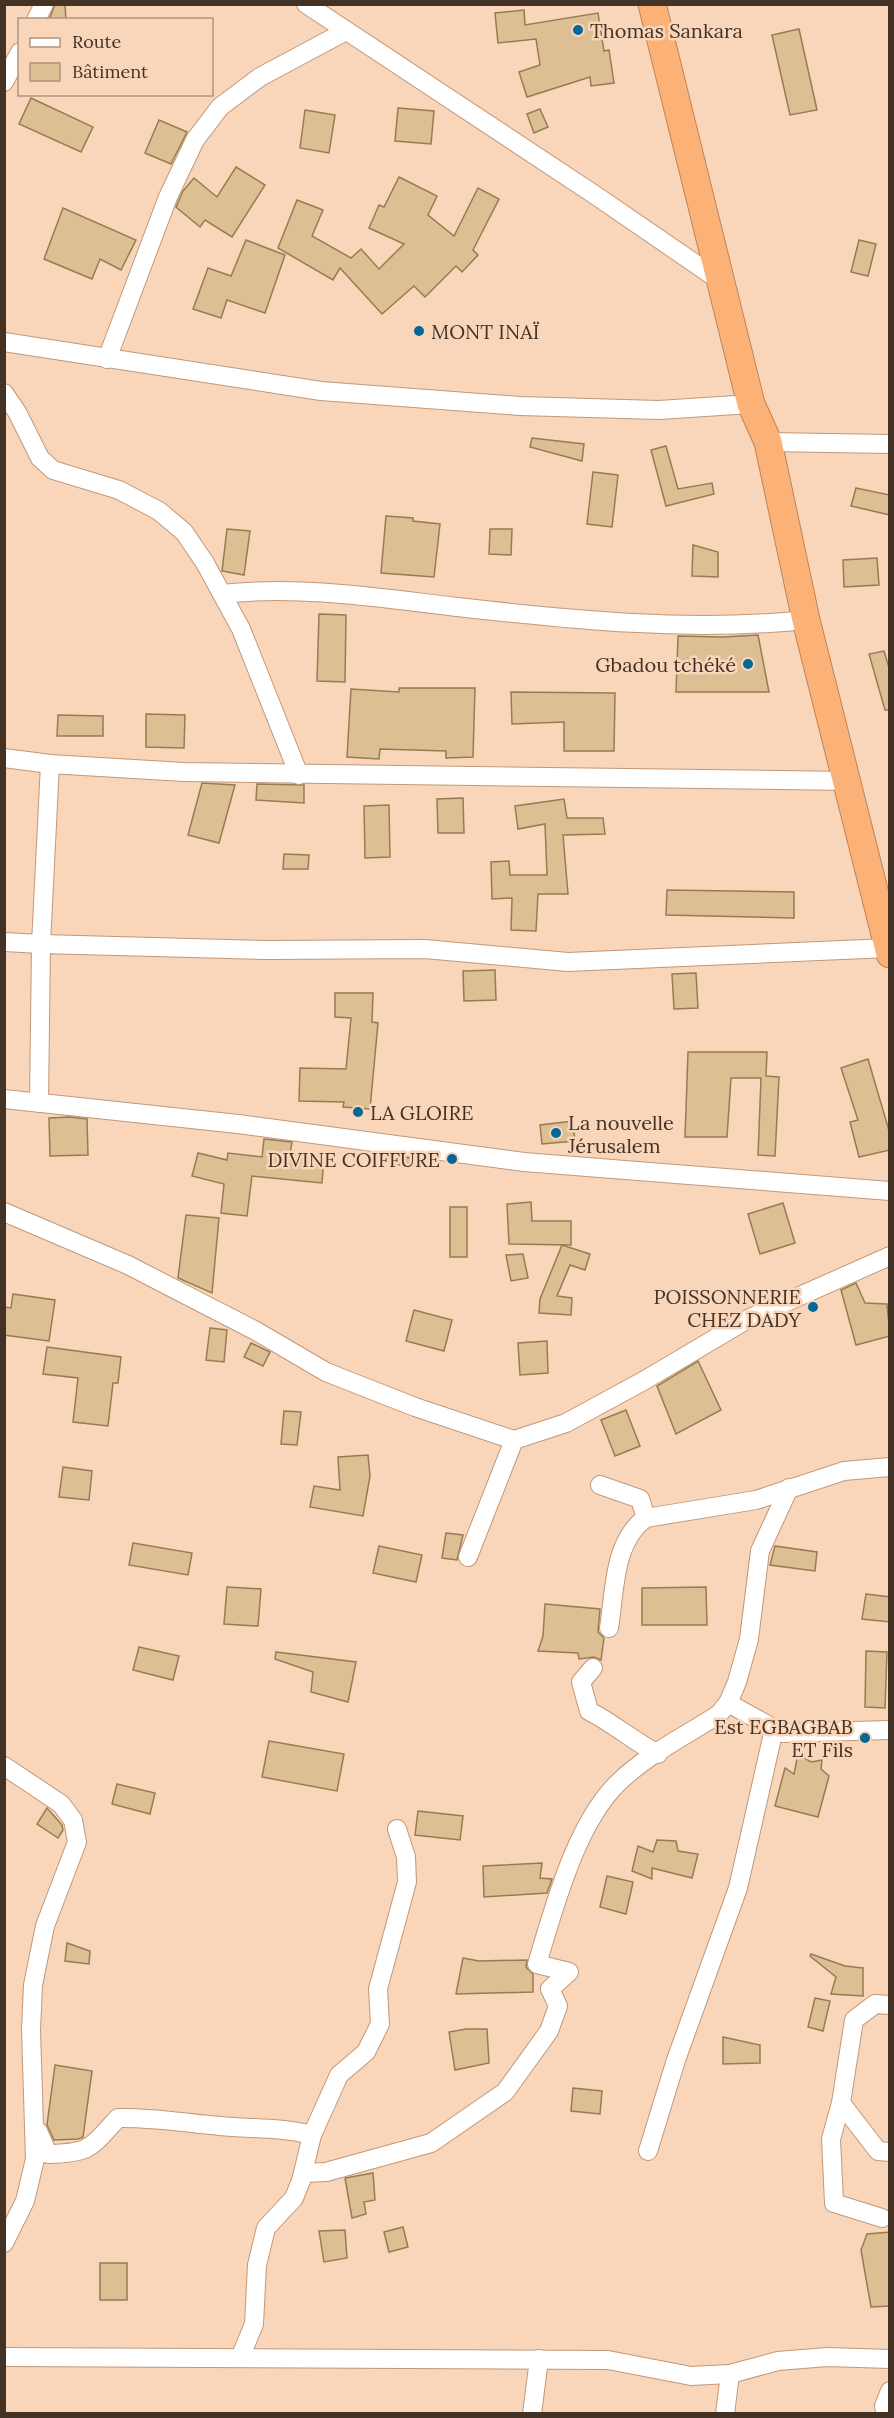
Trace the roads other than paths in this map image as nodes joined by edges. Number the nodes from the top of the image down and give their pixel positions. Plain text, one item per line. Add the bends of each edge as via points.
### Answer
1 (44, 4) edge
2 (306, 4) edge
3 (652, 4) edge
4 (37, 18) edge
5 (346, 31) junction
6 (18, 56) edge
7 (4, 82) edge
8 (719, 280) junction
9 (4, 342) edge
10 (107, 359) junction
11 (4, 393) edge
12 (751, 404) junction
13 (768, 442) junction
14 (890, 444) edge
15 (222, 594) junction
16 (806, 620) junction
17 (4, 758) edge
18 (50, 764) junction
19 (299, 775) junction
20 (848, 781) junction
21 (4, 942) edge
22 (41, 944) junction
23 (889, 951) edge
24 (4, 1099) edge
25 (39, 1103) junction
26 (890, 1191) edge
27 (4, 1212) edge
28 (890, 1256) edge
29 (514, 1440) junction
30 (890, 1467) edge
31 (600, 1485) dead end
32 (789, 1488) junction
33 (645, 1518) junction
34 (468, 1557) dead end
35 (609, 1628) dead end
36 (593, 1668) dead end
37 (728, 1703) junction
38 (774, 1730) junction
39 (890, 1730) edge
40 (658, 1754) junction
41 (4, 1766) edge
42 (397, 1829) dead end
43 (890, 2005) edge
44 (841, 2103) junction
45 (33, 2121) junction
46 (312, 2135) junction
47 (648, 2151) dead end
48 (890, 2152) edge
49 (301, 2181) junction
50 (882, 2218) dead end
51 (4, 2243) edge
52 (4, 2357) edge
53 (240, 2358) junction
54 (539, 2359) junction
55 (890, 2359) edge
56 (730, 2374) junction
57 (890, 2391) edge
58 (532, 2414) edge
59 (725, 2414) edge
60 (886, 2414) edge

1 - 4 street
2 - 5 street
3 - 8 highway
5 - 8 street
5 - 10 street via 260,77 220,107 195,140 168,197
6 - 7 street
8 - 12 highway
9 - 10 street
10 - 12 street via 321,392 508,405 659,410
11 - 15 street via 40,458 53,470 119,490 159,511 184,532
12 - 13 highway
13 - 14 street
13 - 16 highway
15 - 16 street via 281,590 671,625
15 - 19 street via 241,629
16 - 20 highway
17 - 18 street
18 - 19 street
18 - 22 street
19 - 20 street
20 - 23 highway
21 - 22 street
22 - 23 street via 267,950 424,949 568,962
22 - 25 street
24 - 25 street
25 - 26 street via 238,1124 524,1162
27 - 29 street via 128,1265 326,1372
28 - 29 street via 747,1319 566,1422
29 - 34 street
30 - 32 street via 844,1472
31 - 33 street via 640,1498
32 - 33 street via 756,1500
32 - 37 street via 760,1551 749,1639
33 - 35 street via 632,1528 619,1560
36 - 40 street via 581,1682 588,1711
37 - 38 street
37 - 40 street via 719,1714
38 - 39 street via 794,1735
38 - 47 street via 738,1888
40 - 49 street via 620,1780 596,1809 560,1889 537,1964 569,1972 550,1989 558,2006 549,2031 505,2092 431,2143 326,2172 304,2172
41 - 45 street via 61,1804 73,1820 77,1842 45,1926 33,1985
42 - 46 street via 406,1857 407,1881 378,1989 380,2024 366,2052 339,2075
43 - 44 street via 875,2004 854,2020
44 - 48 street via 878,2151
44 - 50 street via 831,2139 834,2203
45 - 46 street via 48,2154 71,2153 95,2145 118,2118 286,2128
45 - 51 street via 35,2159 25,2201
46 - 49 street
49 - 53 street via 294,2198 266,2228 257,2265 254,2324
52 - 53 street
53 - 54 street
54 - 56 street via 608,2360 691,2376
54 - 58 street
55 - 56 street via 798,2359
56 - 59 street
57 - 60 street via 884,2406

